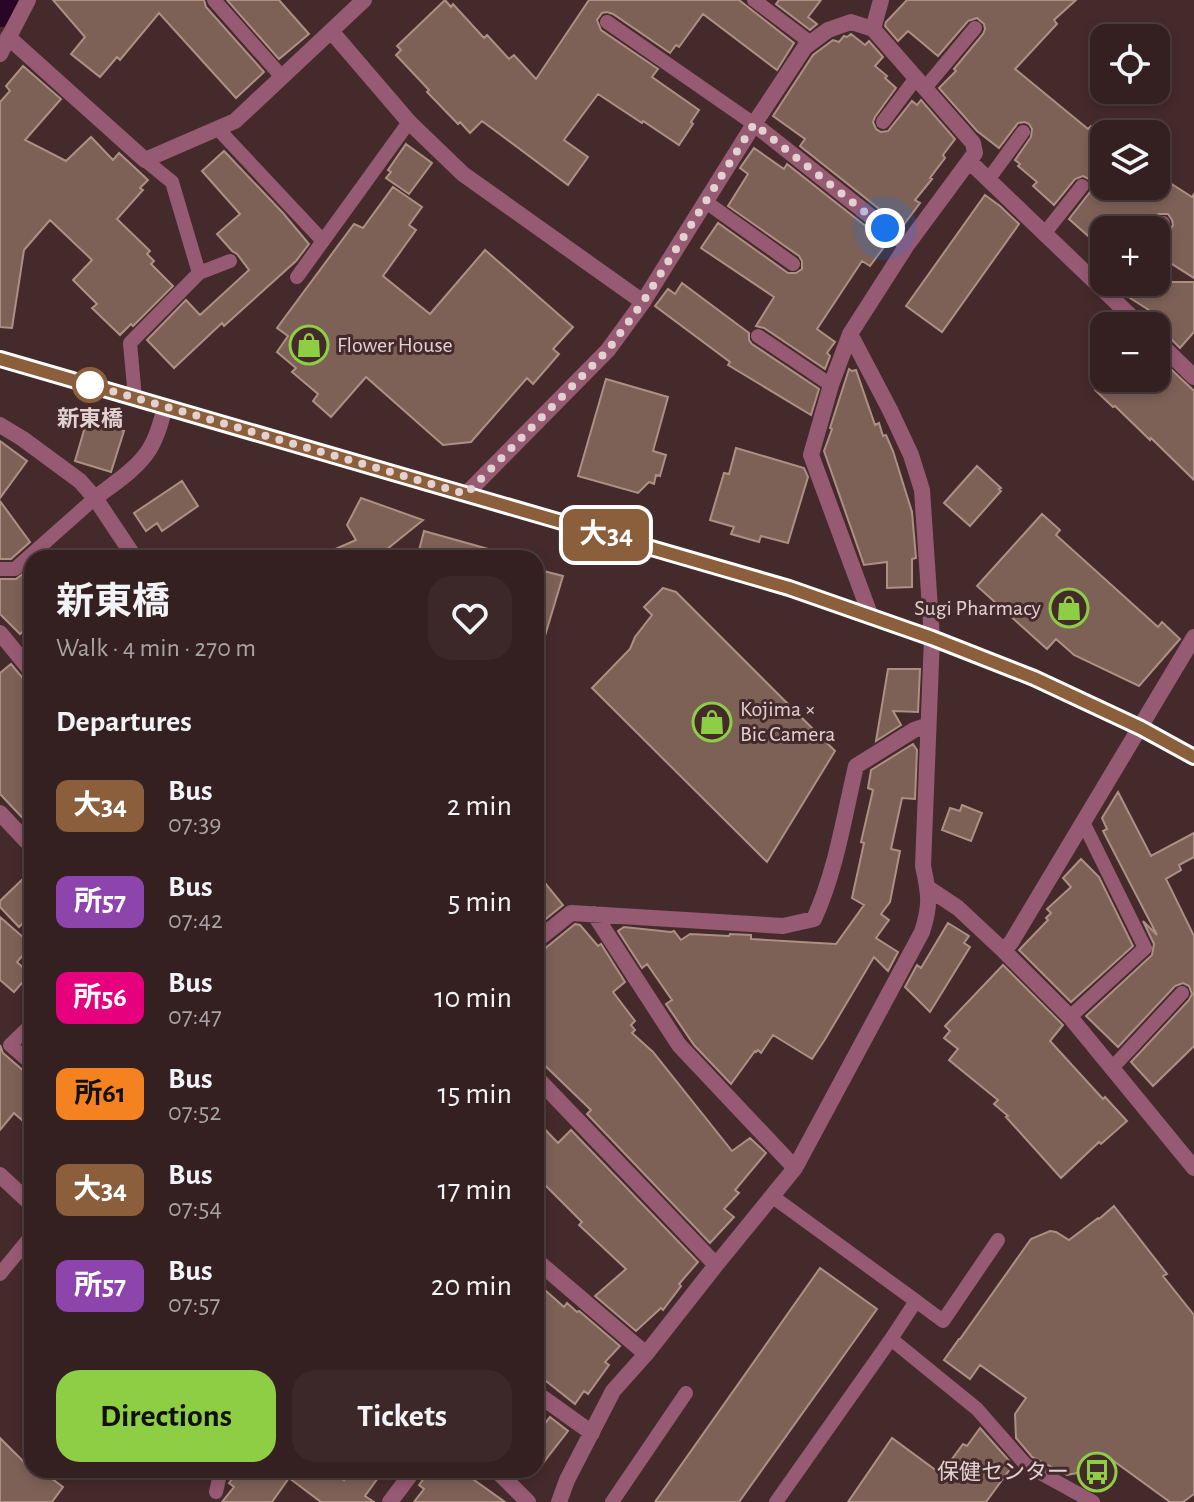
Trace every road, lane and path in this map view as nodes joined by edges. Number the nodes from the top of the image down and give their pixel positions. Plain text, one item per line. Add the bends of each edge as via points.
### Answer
1 (28, 0) edge
2 (214, 0) edge
3 (364, 0) edge
4 (754, 0) edge
5 (881, 0) edge
6 (607, 22) dead end
7 (975, 28) dead end
8 (873, 29) junction
9 (331, 31) junction
10 (8, 37) junction
11 (811, 43) junction
12 (0, 54) edge
13 (282, 77) junction
14 (920, 83) junction
15 (409, 122) junction
16 (883, 122) dead end
17 (754, 124) junction
18 (218, 129) junction
19 (1023, 132) dead end
20 (145, 160) junction
21 (969, 161) junction
22 (988, 180) junction
23 (1082, 186) dead end
24 (706, 202) junction
25 (1044, 234) junction
26 (322, 240) junction
27 (907, 245) junction
28 (230, 261) dead end
29 (793, 264) dead end
30 (199, 273) junction
31 (297, 277) dead end
32 (1112, 298) joint
33 (643, 302) junction
34 (1126, 312) edge
35 (850, 334) junction
36 (758, 336) dead end
37 (1170, 351) edge
38 (0, 359) edge
39 (1191, 367) edge
40 (831, 385) junction
41 (135, 398) junction
42 (165, 407) junction
43 (0, 425) edge
44 (466, 494) junction
45 (95, 498) junction
46 (36, 550) edge
47 (130, 550) edge
48 (24, 561) edge
49 (0, 569) edge
50 (871, 617) junction
51 (0, 633) edge
52 (1194, 637) edge
53 (932, 638) junction
54 (24, 662) edge
55 (928, 725) junction
56 (1141, 728) junction
57 (1194, 757) edge
58 (0, 813) edge
59 (1083, 822) junction
60 (24, 838) edge
61 (928, 888) junction
62 (594, 914) junction
63 (544, 935) edge
64 (1004, 951) junction
65 (1182, 993) dead end
66 (1070, 1017) junction
67 (24, 1032) edge
68 (24, 1057) edge
69 (1113, 1067) junction
70 (544, 1085) edge
71 (795, 1168) junction
72 (1194, 1168) edge
73 (0, 1175) edge
74 (24, 1192) edge
75 (773, 1197) junction
76 (998, 1240) dead end
77 (24, 1245) edge
78 (716, 1265) junction
79 (544, 1267) edge
80 (0, 1274) edge
81 (916, 1301) junction
82 (891, 1339) junction
83 (646, 1354) junction
84 (686, 1393) dead end
85 (544, 1399) edge
86 (592, 1433) junction
87 (219, 1478) edge
88 (408, 1478) edge
89 (504, 1478) edge
90 (216, 1492) dead end
91 (390, 1502) edge
92 (528, 1502) edge
93 (559, 1502) edge
94 (612, 1502) edge
95 (776, 1502) edge
96 (1093, 1502) edge

1 - 10 street
2 - 13 lane
3 - 9 street
4 - 11 lane
5 - 8 street
6 - 17 lane
7 - 14 lane
8 - 11 street via 851,22
8 - 14 street
9 - 13 street
9 - 15 street
10 - 12 street
10 - 20 street
11 - 17 street
13 - 18 street via 235,121
14 - 16 lane
14 - 21 street via 973,143 975,153
15 - 26 lane
15 - 33 street via 463,174
17 - 24 street
17 - 27 street
18 - 20 street
18 - 26 lane
19 - 22 lane
20 - 30 lane via 172,182
21 - 22 street
21 - 27 street
22 - 25 street
23 - 25 lane
24 - 29 lane
24 - 33 street
25 - 32 street
26 - 31 lane
27 - 35 street
28 - 30 lane
30 - 41 lane via 130,343
32 - 34 street
33 - 44 street via 608,350
35 - 40 street
35 - 53 street via 911,455 922,490
36 - 40 lane
37 - 39 street
38 - 41 street
40 - 50 street via 811,455
41 - 42 street
42 - 44 street
42 - 45 street via 148,450
43 - 45 street via 80,481
44 - 50 street
45 - 46 lane
45 - 47 street
48 - 49 lane via 15,569
50 - 53 street
51 - 54 street
52 - 56 street
53 - 55 street
53 - 56 street
55 - 61 street via 923,866
55 - 62 street via 856,766 814,919 783,926
56 - 57 street
56 - 59 street
58 - 60 street
59 - 64 street
59 - 66 lane via 1145,948
61 - 64 street
61 - 71 street via 922,932
62 - 63 street via 571,913
62 - 71 street via 679,1045
64 - 66 street
65 - 69 lane
66 - 69 street
67 - 68 lane via 10,1045
69 - 72 street
70 - 78 street
71 - 75 street
73 - 74 street
75 - 78 street
75 - 81 lane
76 - 81 lane via 943,1321
77 - 80 lane
78 - 83 street
79 - 83 street
81 - 82 lane
82 - 95 lane
82 - 96 lane via 977,1409 1026,1465
83 - 86 street via 613,1391
84 - 94 lane
85 - 86 street
86 - 93 street
87 - 90 lane
88 - 91 street
89 - 92 street

